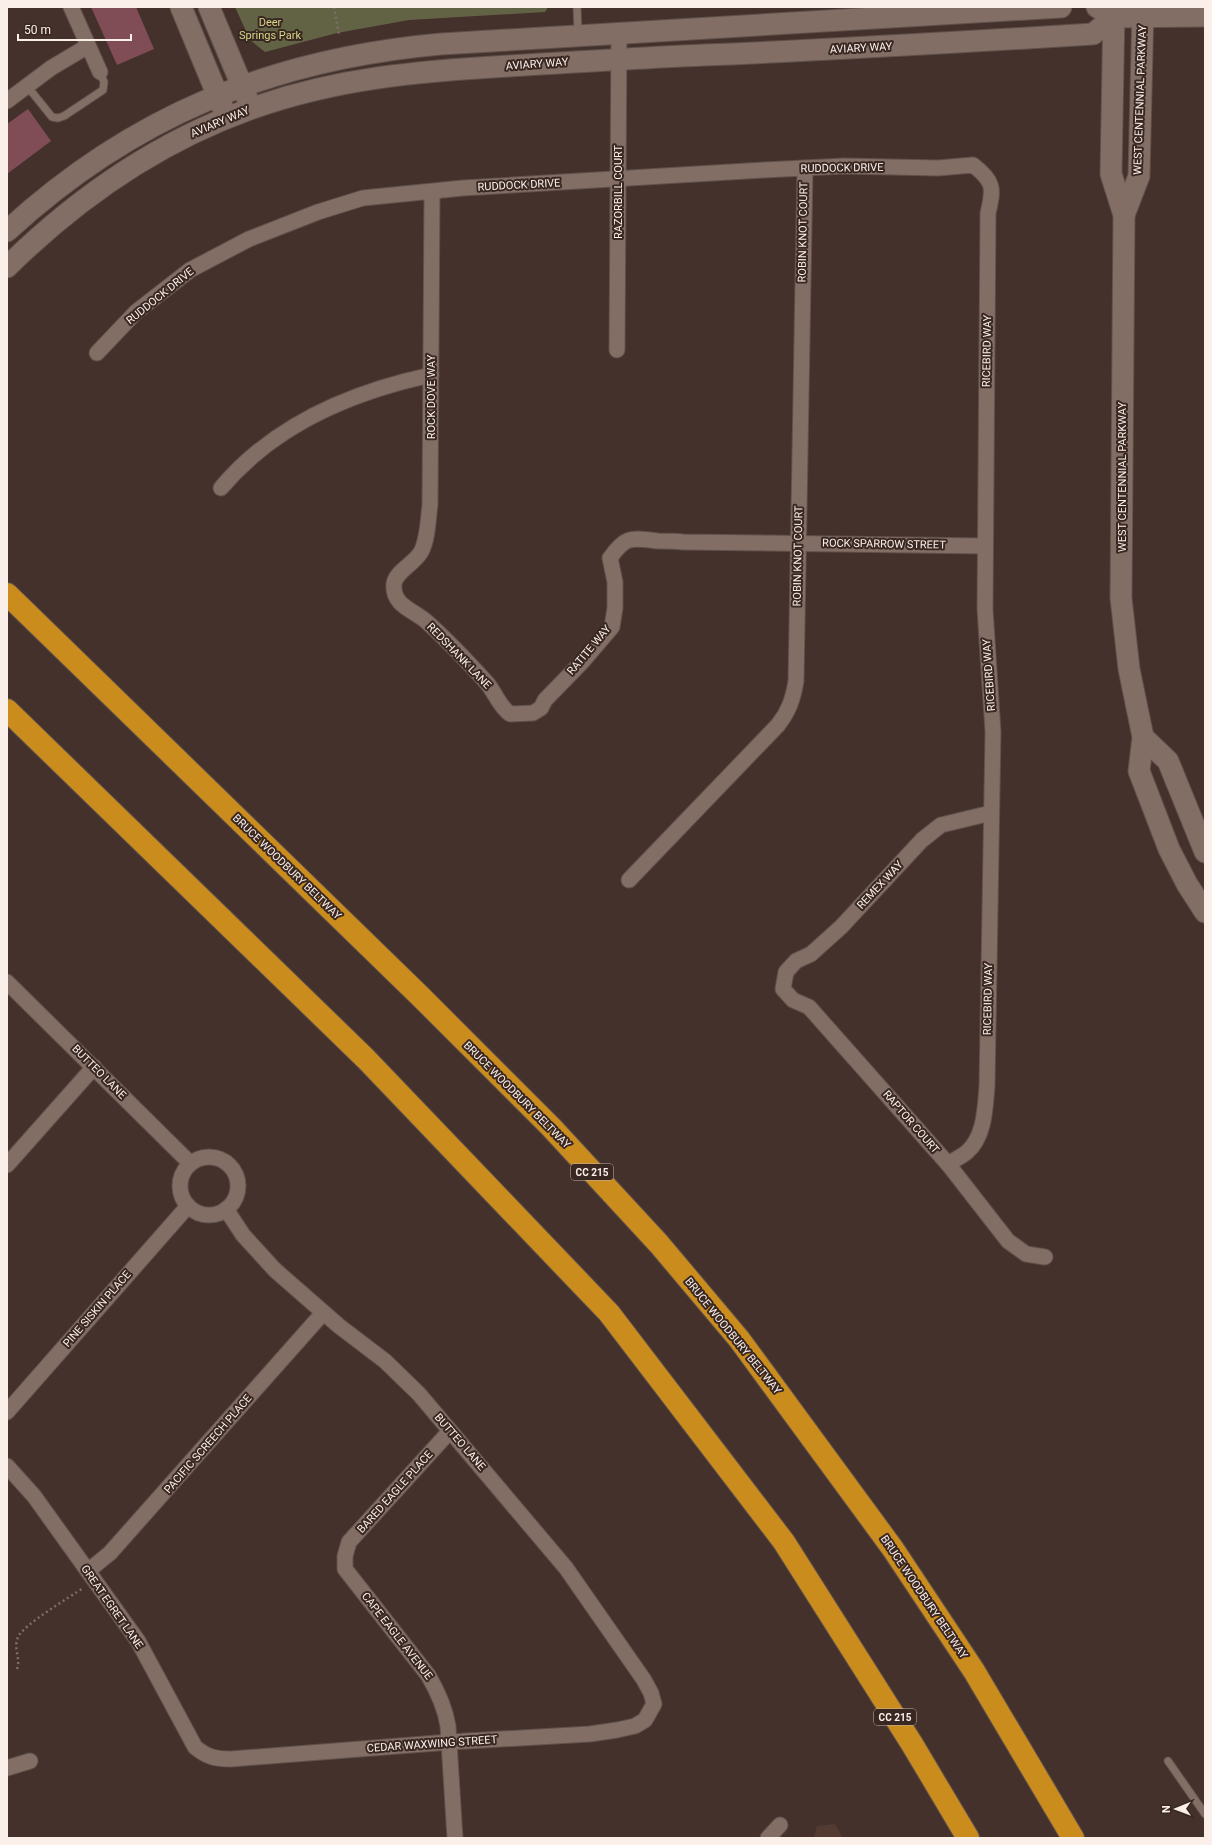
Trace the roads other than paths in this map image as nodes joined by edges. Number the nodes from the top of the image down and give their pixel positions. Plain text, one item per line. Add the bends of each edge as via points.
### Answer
1 (71, 7) edge
2 (181, 7) edge
3 (209, 7) edge
4 (576, 7) edge
5 (1061, 7) edge
6 (1123, 12) edge
7 (852, 13) edge
8 (1205, 16) edge
9 (619, 33) junction
10 (578, 35) junction
11 (88, 46) junction
12 (748, 53) junction
13 (618, 59) junction
14 (100, 72) joint
15 (243, 85) junction
16 (27, 86) junction
17 (218, 94) junction
18 (7, 101) edge
19 (251, 108) junction
20 (227, 118) junction
21 (804, 168) junction
22 (984, 173) joint
23 (618, 180) junction
24 (432, 192) junction
25 (1124, 215) junction
26 (7, 231) edge
27 (7, 267) edge
28 (617, 350) dead end
29 (96, 353) dead end
30 (431, 375) junction
31 (221, 488) dead end
32 (799, 543) junction
33 (618, 546) joint
34 (985, 546) junction
35 (395, 590) joint
36 (7, 594) edge
37 (7, 710) edge
38 (526, 713) joint
39 (1143, 737) junction
40 (991, 813) junction
41 (1205, 852) edge
42 (629, 880) dead end
43 (1205, 912) edge
44 (784, 980) joint
45 (7, 982) edge
46 (94, 1067) junction
47 (190, 1163) junction
48 (948, 1164) junction
49 (7, 1165) edge
50 (188, 1206) junction
51 (226, 1209) junction
52 (1045, 1257) dead end
53 (323, 1312) junction
54 (7, 1412) edge
55 (450, 1431) junction
56 (7, 1466) edge
57 (345, 1556) joint
58 (91, 1575) junction
59 (650, 1709) joint
60 (450, 1742) junction
61 (205, 1755) joint
62 (30, 1761) dead end
63 (1168, 1761) dead end
64 (7, 1768) edge
65 (1205, 1814) edge
66 (780, 1825) dead end
67 (455, 1838) edge
68 (768, 1838) edge
69 (968, 1838) edge
70 (1073, 1838) edge

1 - 11 street
2 - 17 main road
3 - 15 main road
4 - 10 lane
5 - 7 main road
6 - 8 main road
6 - 12 main road, AVIARY WAY via 1093,34
6 - 25 main road, WEST CENTENNIAL PARKWAY via 1111,174
6 - 25 main road, WEST CENTENNIAL PARKWAY via 1139,176
7 - 9 main road
7 - 12 main road via 852,29 838,36 785,42
9 - 10 main road
9 - 13 street, RAZORBILL COURT
10 - 15 main road via 385,50 332,60
11 - 14 street
11 - 16 street
12 - 13 main road, AVIARY WAY
13 - 19 main road, AVIARY WAY via 397,74 319,89
13 - 23 street, RAZORBILL COURT
14 - 16 lane via 104,82 103,90 58,118 52,117
15 - 17 main road
15 - 19 main road
16 - 18 street
17 - 20 main road
17 - 26 main road via 170,117 104,156 60,187
19 - 20 main road, AVIARY WAY
20 - 27 main road, AVIARY WAY via 158,151 112,180 61,218
21 - 22 street, RUDDOCK DRIVE via 938,168 973,165
21 - 23 street, RUDDOCK DRIVE
21 - 32 street, ROBIN KNOT COURT
22 - 34 street, RICEBIRD WAY via 991,182 992,196 988,213
23 - 24 street, RUDDOCK DRIVE
23 - 28 street, RAZORBILL COURT
24 - 29 street, RUDDOCK DRIVE via 363,198 318,212 249,239 190,270 136,312
24 - 30 street, ROCK DOVE WAY
25 - 39 main road, WEST CENTENNIAL PARKWAY via 1121,598 1129,669
30 - 31 street via 363,393 286,430 237,469
30 - 35 street, ROCK DOVE WAY via 428,526 421,552 410,566 398,573 394,584
32 - 33 street, ROCK SPARROW STREET via 683,542 632,538
32 - 34 street, ROCK SPARROW STREET
32 - 42 street, ROBIN KNOT COURT via 796,682 787,713
33 - 38 street, RATITE WAY via 610,558 615,582 616,608 612,627 545,700 541,708
34 - 40 street, RICEBIRD WAY via 985,609 993,732
35 - 38 street, REDSHANK LANE via 396,598 402,606 426,621 487,684 502,708 510,714
36 - 70 highway, BRUCE WOODBURY BELTWAY / CC 215 via 431,1007 551,1127 659,1244 739,1339 893,1549 974,1671
37 - 69 highway, CC 215 via 366,1059 608,1313 784,1542 912,1744
39 - 41 main road via 1168,761
39 - 43 main road, WEST CENTENNIAL PARKWAY via 1139,771 1141,779 1169,849
40 - 44 street, REMEX WAY via 942,826 922,840 840,927 811,954 791,966
40 - 48 street, RICEBIRD WAY via 987,1079 984,1117 976,1140 967,1152
44 - 48 street, RAPTOR COURT via 783,989 793,1000 809,1007
45 - 46 street, BUTTEO LANE
46 - 47 street, BUTTEO LANE
46 - 49 street
47 - 50 street via 183,1171 180,1181 181,1196
47 - 51 street via 211,1156 230,1166 236,1175 237,1190 234,1200
48 - 52 street, RAPTOR COURT via 1008,1242 1026,1254
50 - 51 street via 206,1215 217,1214
50 - 54 street, PINE SISKIN PLACE
51 - 53 street, BUTTEO LANE via 258,1253
53 - 55 street, BUTTEO LANE via 400,1375
53 - 58 street, PACIFIC SCREECH PLACE
55 - 57 street, BARED EAGLE PLACE via 349,1542
55 - 59 street, BUTTEO LANE via 566,1568 644,1680 654,1704
56 - 58 street, GREAT EGRET LANE via 34,1496
57 - 60 street, CAPE EAGLE AVENUE via 345,1569 410,1650 439,1694 446,1712
58 - 61 street, GREAT EGRET LANE via 138,1641 195,1747
59 - 60 street, CEDAR WAXWING STREET via 645,1720 636,1726 617,1730 590,1734
60 - 61 street, CEDAR WAXWING STREET via 231,1759 216,1759
60 - 67 street, CAPE EAGLE AVENUE
62 - 64 street
63 - 65 lane
66 - 68 street

